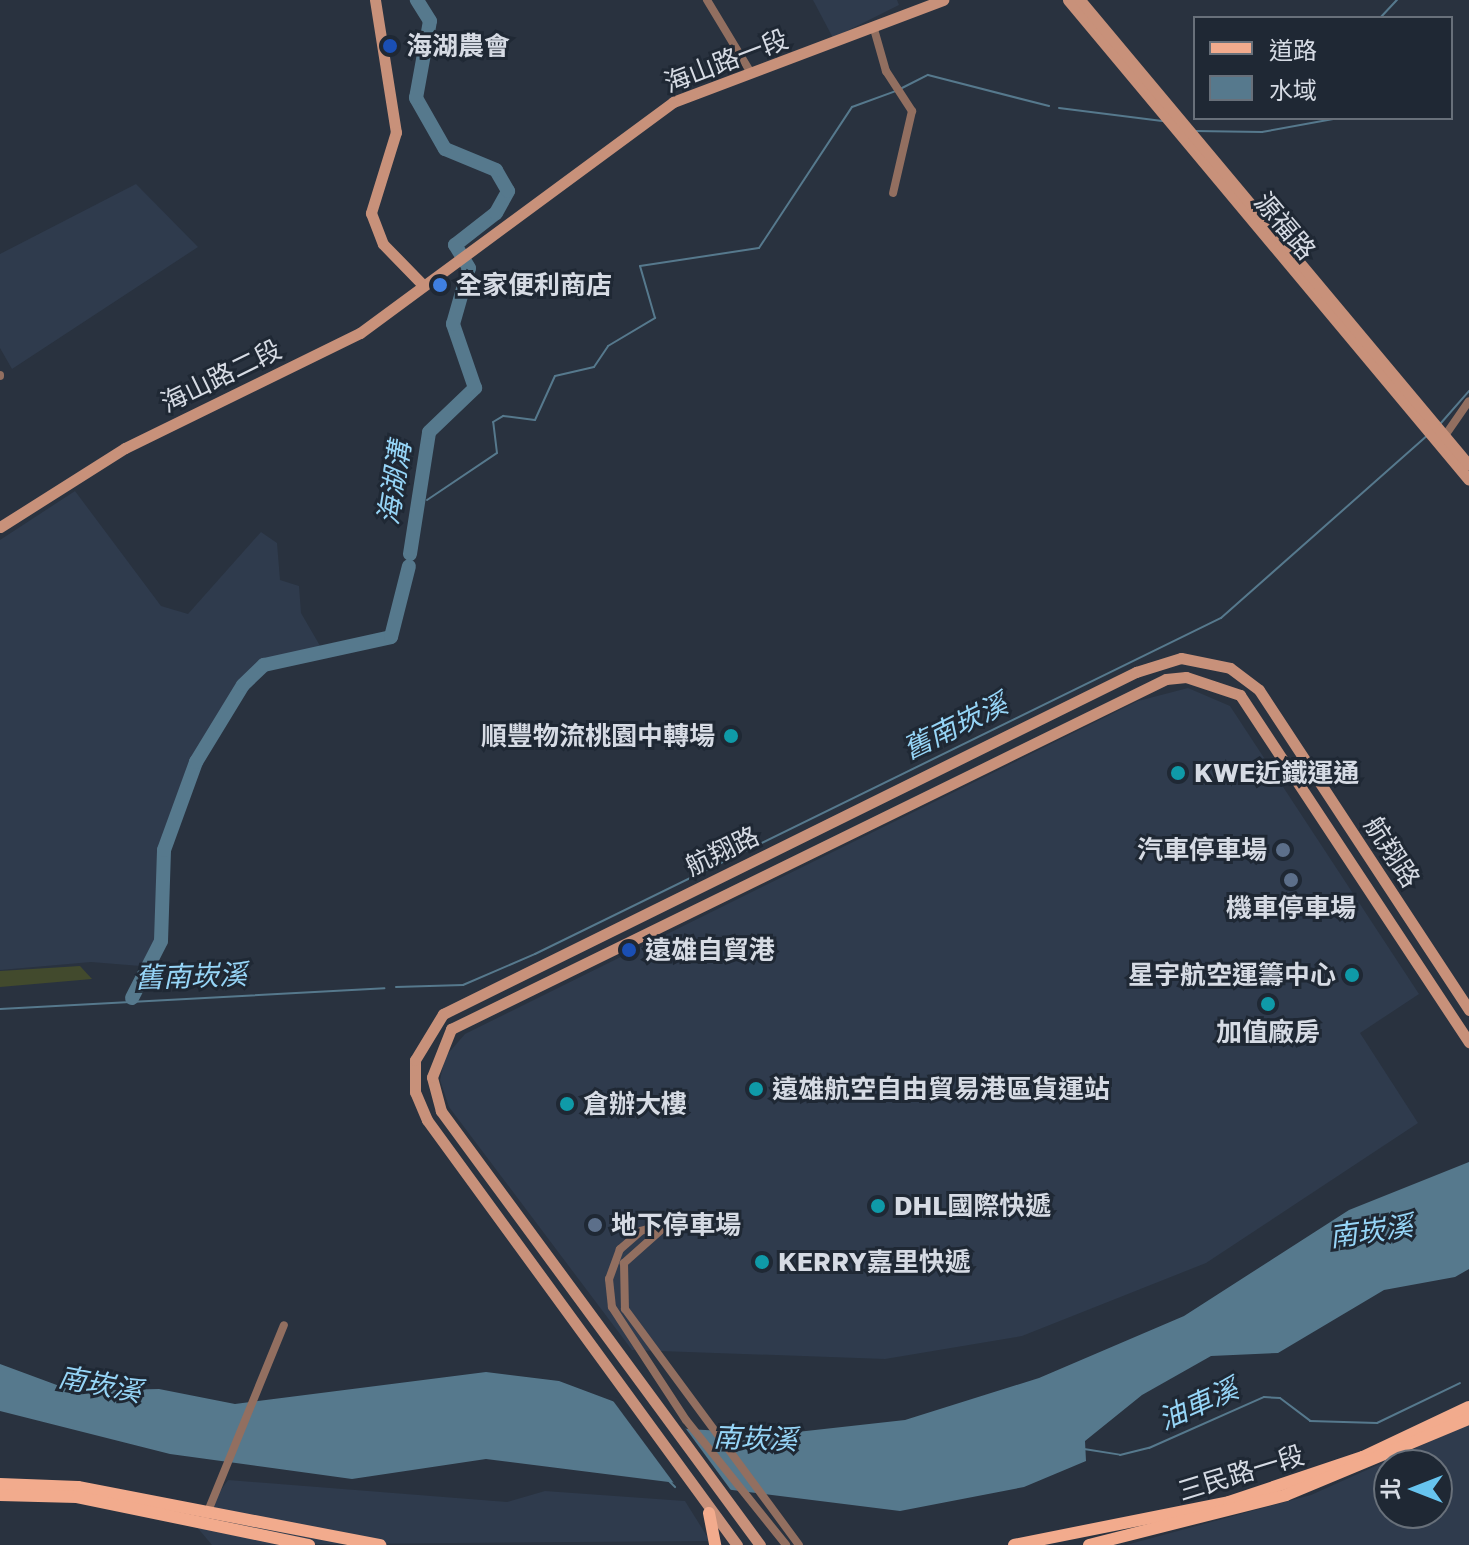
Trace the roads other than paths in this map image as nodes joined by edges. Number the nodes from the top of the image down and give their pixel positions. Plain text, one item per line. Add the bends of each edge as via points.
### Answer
1 (375, 0) edge
2 (707, 0) edge
3 (943, 0) edge
4 (1068, 0) edge
5 (1080, 0) edge
6 (874, 29) junction
7 (751, 73) junction
8 (893, 193) dead end
9 (462, 256) joint
10 (423, 285) junction
11 (1469, 401) edge
12 (1442, 440) junction
13 (1469, 465) edge
14 (1469, 480) edge
15 (0, 527) edge
16 (1469, 1010) edge
17 (1469, 1042) edge
18 (284, 1325) dead end
19 (1469, 1407) edge
20 (1469, 1419) edge
21 (0, 1484) edge
22 (0, 1495) edge
23 (704, 1508) junction
24 (206, 1516) junction
25 (309, 1545) edge
26 (380, 1545) edge
27 (715, 1545) edge
28 (737, 1545) edge
29 (760, 1545) edge
30 (786, 1545) edge
31 (799, 1545) edge
32 (1014, 1545) edge
33 (1089, 1545) edge

1 - 10 street via 396,132 371,213 383,244
2 - 7 street
3 - 6 street, 海山路一段
4 - 12 street, 源福路
5 - 12 street, 源福路
6 - 7 street, 海山路一段
6 - 8 street via 886,71 912,111
7 - 9 street, 海山路一段 via 673,102
9 - 10 street, 海山路二段
10 - 15 street, 海山路二段 via 360,333 125,448
11 - 12 street
12 - 13 street, 源福路
12 - 14 street, 源福路
16 - 23 street, 航翔路 via 1259,690 1230,668 1198,660 1153,665 443,1014 415,1060 419,1106
17 - 29 street, 航翔路 via 1240,695 1206,679 1166,679 451,1029 433,1068 441,1111
18 - 24 street
19 - 32 main road, 三民路一段 via 1363,1457 1229,1502
20 - 33 main road, 三民路一段 via 1286,1495
21 - 24 main road via 78,1487
22 - 25 main road via 77,1497
23 - 27 main road
23 - 28 street, 航翔路
24 - 26 main road
30 - 31 street via 686,1420 612,1307 612,1264 641,1231 670,1222 624,1263 625,1309

